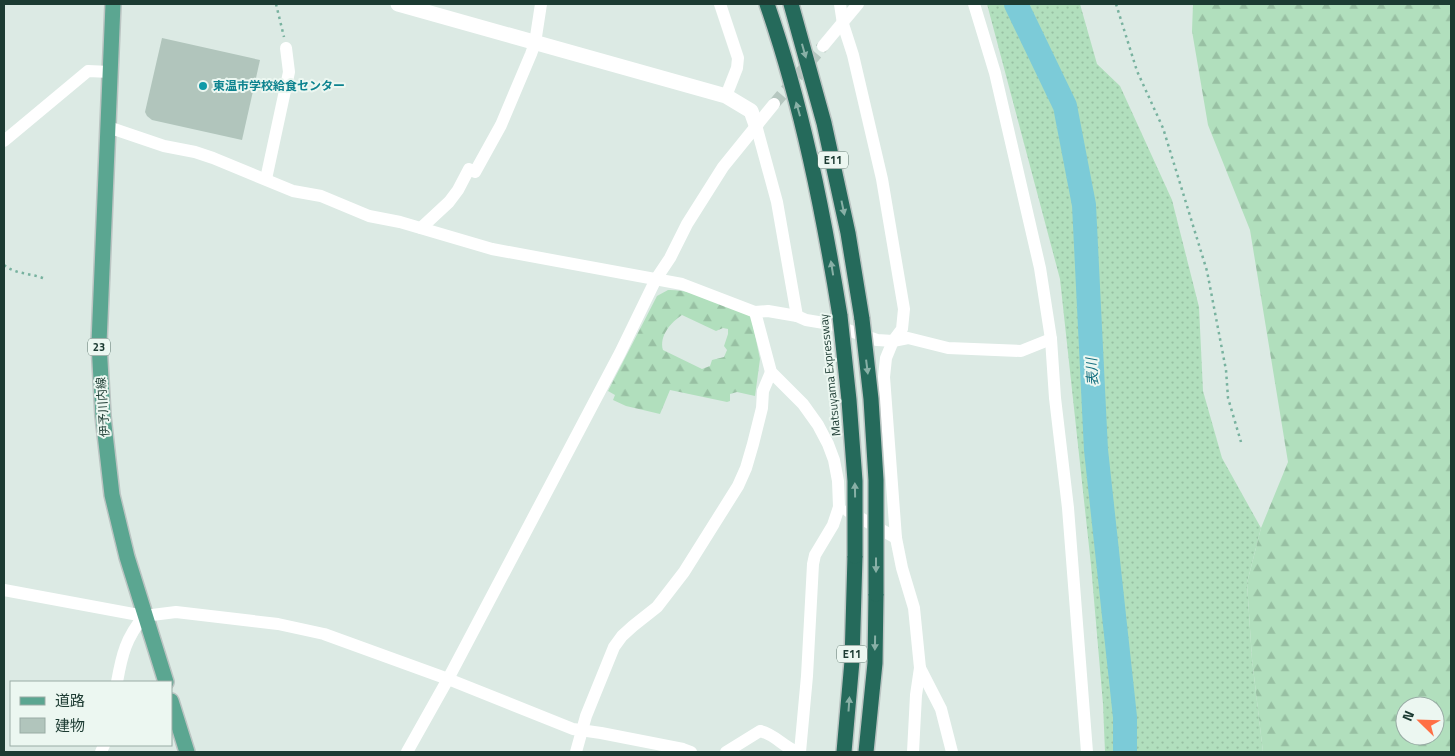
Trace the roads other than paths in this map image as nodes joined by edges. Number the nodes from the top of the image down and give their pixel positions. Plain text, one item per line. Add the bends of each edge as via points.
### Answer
1 (113, 4) edge
2 (398, 4) edge
3 (541, 4) edge
4 (720, 4) edge
5 (767, 4) edge
6 (791, 4) edge
7 (840, 4) edge
8 (858, 4) edge
9 (974, 4) edge
10 (843, 24) junction
11 (536, 43) junction
12 (823, 46) tunnel mouth
13 (286, 48) road end
14 (110, 72) junction
15 (726, 96) junction
16 (774, 104) tunnel mouth
17 (756, 125) junction
18 (108, 127) junction
19 (4, 141) edge
20 (266, 179) junction
21 (421, 228) junction
22 (656, 279) junction
23 (754, 312) junction
24 (797, 316) junction
25 (1051, 339) junction
26 (894, 341) junction
27 (770, 372) junction
28 (839, 507) junction
29 (896, 538) junction
30 (4, 590) edge
31 (144, 616) junction
32 (920, 668) junction
33 (448, 679) junction
34 (117, 681) edge
35 (166, 681) edge
36 (172, 704) edge
37 (582, 730) junction
38 (187, 752) edge
39 (407, 752) edge
40 (576, 752) edge
41 (691, 752) edge
42 (726, 752) edge
43 (799, 752) edge
44 (844, 752) edge
45 (866, 752) edge
46 (913, 752) edge
47 (952, 752) edge
48 (1087, 752) edge

1 - 14 main road, 伊予川内線 / 23
2 - 11 street
3 - 11 street
4 - 15 street via 738,58
44 -> 5 highway, Matsuyama Expressway / E11, bridge via 852,662 855,556 850,409 827,237 804,129
6 -> 45 highway, E11, bridge via 824,123 848,233 871,399 876,480 876,594 875,662
7 - 10 street
8 - 10 street
9 - 25 street via 994,73 1040,268
10 - 12 street
10 - 26 street via 882,179 904,309 902,329
11 - 15 street
11 - 21 street via 501,125 475,172 469,169 449,202
13 - 20 street via 289,72
14 - 18 main road, 伊予川内線 / 23
14 - 19 street via 88,71
15 - 17 street via 751,111
16 - 17 street
17 - 22 street via 706,192
17 - 24 street via 777,202
18 - 20 street via 164,146 214,158
18 - 31 main road, 伊予川内線 / 23 via 99,343 103,416 112,495
20 - 21 street via 293,191 321,196 369,216
21 - 22 street via 492,249
22 - 23 street via 682,284
22 - 33 street
23 - 24 street
23 - 27 street
24 - 26 street via 878,340
25 - 26 street via 1021,351 945,347 908,338
25 - 48 street
26 - 29 street via 886,358 884,377
27 - 28 street via 803,404 828,444 838,480
27 - 37 street via 753,444 738,486 684,572 657,607 622,636 614,647
28 - 29 street
28 - 43 street via 813,564
29 - 32 street via 914,608
30 - 31 street
31 - 33 street via 176,612 278,624 324,634
31 - 34 street via 130,634
31 - 35 main road, 伊予川内線 / 23
32 - 46 street
32 - 47 street via 941,708
33 - 37 street
33 - 39 street
36 - 38 main road
37 - 40 street
37 - 41 street
42 - 43 street via 760,731

